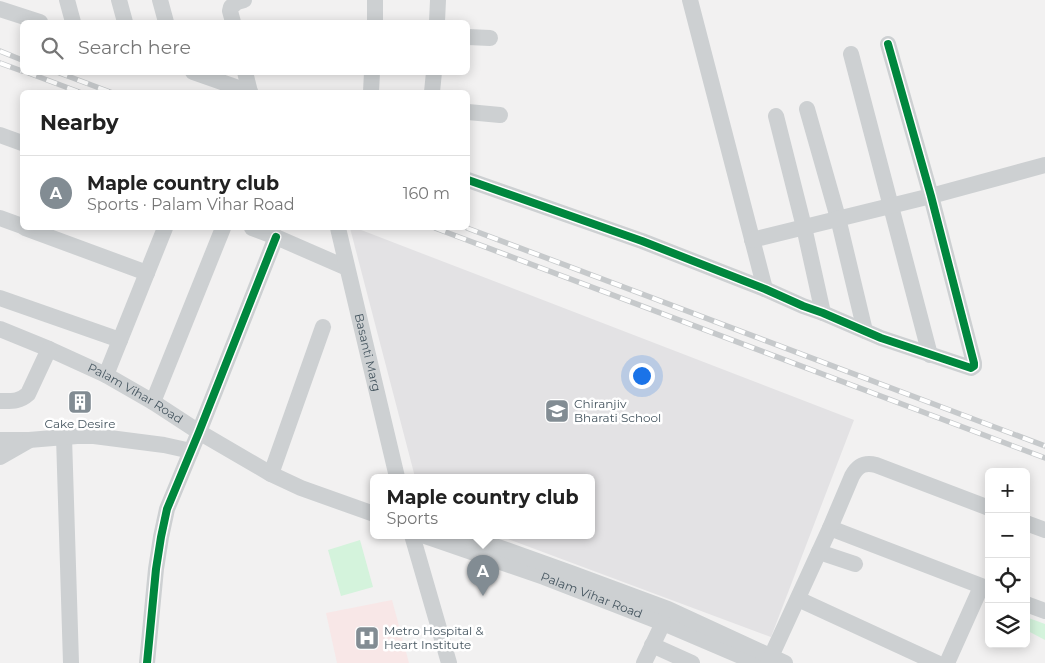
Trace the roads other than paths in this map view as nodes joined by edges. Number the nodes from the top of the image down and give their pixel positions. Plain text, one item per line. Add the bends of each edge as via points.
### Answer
1 (67, 0) edge
2 (119, 0) edge
3 (160, 0) edge
4 (244, 0) edge
5 (375, 0) edge
6 (438, 0) edge
7 (690, 0) edge
8 (0, 9) edge
9 (34, 20) edge
10 (72, 20) edge
11 (124, 20) edge
12 (165, 20) edge
13 (232, 20) edge
14 (375, 20) edge
15 (437, 20) edge
16 (470, 37) edge
17 (490, 38) dead end
18 (888, 44) dead end
19 (851, 54) dead end
20 (202, 75) edge
21 (246, 75) edge
22 (372, 75) edge
23 (434, 75) edge
24 (244, 90) edge
25 (250, 90) edge
26 (370, 90) edge
27 (432, 90) edge
28 (807, 108) dead end
29 (470, 112) edge
30 (500, 115) dead end
31 (776, 116) dead end
32 (0, 135) edge
33 (20, 142) edge
34 (1045, 165) edge
35 (470, 181) edge
36 (931, 196) junction
37 (891, 205) junction
38 (0, 218) edge
39 (838, 218) junction
40 (20, 226) edge
41 (804, 227) junction
42 (32, 230) edge
43 (164, 230) edge
44 (222, 230) edge
45 (257, 230) edge
46 (338, 230) edge
47 (276, 237) junction
48 (752, 240) junction
49 (347, 268) junction
50 (147, 273) junction
51 (765, 289) junction
52 (0, 298) edge
53 (824, 313) junction
54 (323, 327) dead end
55 (0, 329) edge
56 (865, 330) junction
57 (120, 340) junction
58 (49, 349) junction
59 (930, 355) junction
60 (106, 375) junction
61 (0, 401) edge
62 (153, 402) junction
63 (200, 432) junction
64 (64, 438) junction
65 (0, 440) edge
66 (29, 440) junction
67 (191, 451) junction
68 (0, 457) edge
69 (271, 474) junction
70 (396, 474) edge
71 (985, 506) edge
72 (370, 513) edge
73 (1030, 524) edge
74 (830, 528) junction
75 (1045, 530) edge
76 (413, 539) edge
77 (434, 539) edge
78 (473, 539) edge
79 (819, 552) junction
80 (855, 564) dead end
81 (985, 588) edge
82 (798, 599) junction
83 (1030, 605) edge
84 (1045, 611) edge
85 (663, 623) junction
86 (652, 645) junction
87 (770, 661) edge
88 (71, 663) edge
89 (147, 663) edge
90 (449, 663) edge
91 (644, 663) edge
92 (692, 663) edge
93 (937, 663) edge
94 (946, 663) edge

1 - 10 street
2 - 11 street
3 - 12 street
4 - 13 street via 231,7
5 - 14 street
6 - 15 street
7 - 48 street
8 - 9 street
16 - 17 street
18 - 36 street
19 - 37 street
20 - 24 street
21 - 25 street
22 - 26 street
23 - 27 street
28 - 39 street
29 - 30 street
31 - 41 street
32 - 33 street
34 - 36 street
35 - 51 street via 642,241
36 - 37 street
36 - 59 street via 974,366 968,368
37 - 39 street
37 - 59 street
38 - 40 street
39 - 41 street
39 - 56 street
41 - 48 street
41 - 53 street
42 - 50 street
43 - 50 street
44 - 62 street
45 - 47 street
46 - 49 street, Basanti Marg
47 - 49 street
47 - 63 street
48 - 51 street
49 - 70 street, Basanti Marg
50 - 57 street
51 - 53 street
52 - 57 street
53 - 56 street
54 - 69 street
55 - 58 street, Palam Vihar Road
56 - 59 street
57 - 60 street
58 - 60 street, Palam Vihar Road
58 - 61 street via 28,394 17,401
60 - 62 street, Palam Vihar Road
62 - 63 street, Palam Vihar Road
63 - 67 street
63 - 69 street, Palam Vihar Road
64 - 66 street
64 - 67 street via 94,436
64 - 88 street
65 - 66 street
66 - 68 street
67 - 89 street via 167,509 160,537
69 - 72 street, Palam Vihar Road
71 - 74 street via 876,465 865,464 852,476
73 - 75 street
74 - 79 street
74 - 81 street
76 - 90 street
77 - 85 street, Palam Vihar Road
78 - 87 street, Palam Vihar Road via 668,609
79 - 80 street
79 - 82 street
81 - 94 street
82 - 87 street
82 - 93 street
83 - 84 street
85 - 86 street
85 - 87 street, Palam Vihar Road
86 - 91 street
86 - 92 street

